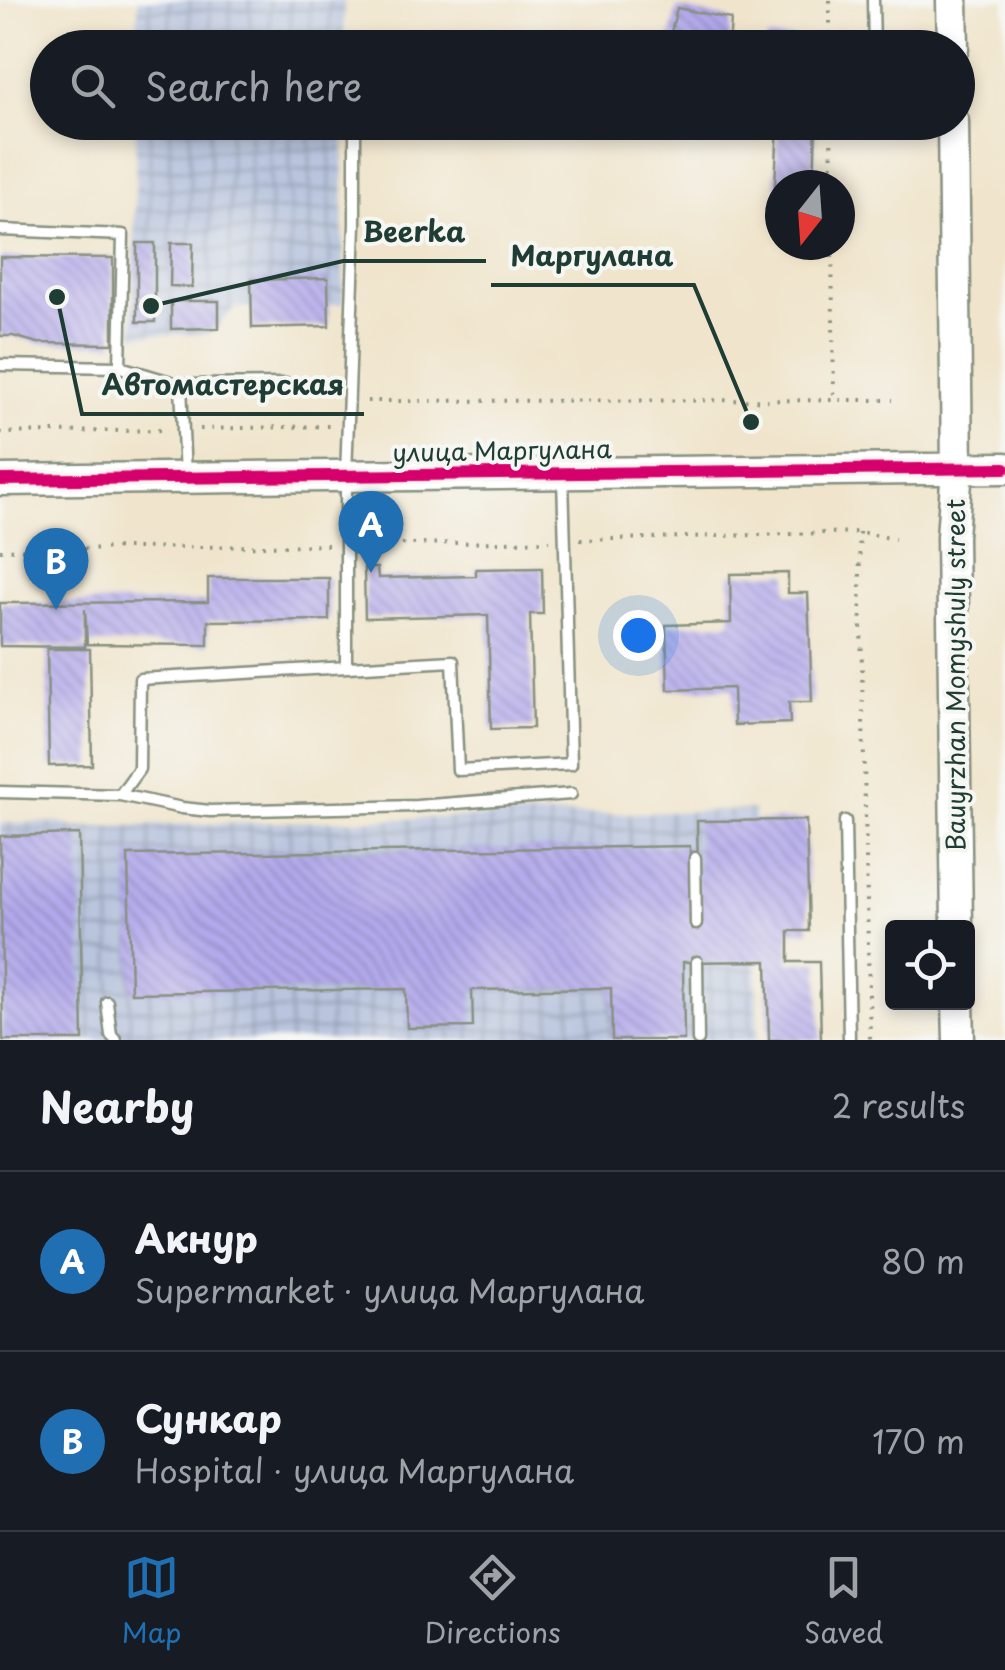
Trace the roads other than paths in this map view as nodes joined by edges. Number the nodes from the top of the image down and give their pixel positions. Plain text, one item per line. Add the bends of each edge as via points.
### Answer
1 (872, 0) edge
2 (952, 0) edge
3 (873, 30) edge
4 (952, 30) edge
5 (355, 140) edge
6 (954, 140) edge
7 (0, 230) edge
8 (0, 365) edge
9 (120, 366) junction
10 (181, 384) junction
11 (286, 384) dead end
12 (957, 468) junction
13 (1005, 468) edge
14 (563, 473) junction
15 (346, 476) junction
16 (185, 478) junction
17 (0, 480) edge
18 (346, 667) junction
19 (0, 792) edge
20 (571, 794) dead end
21 (120, 795) junction
22 (845, 821) dead end
23 (695, 858) dead end
24 (958, 920) edge
25 (696, 924) dead end
26 (696, 962) dead end
27 (107, 1002) dead end
28 (958, 1010) edge
29 (116, 1040) edge
30 (698, 1040) edge
31 (849, 1040) edge
32 (959, 1040) edge

1 - 3 lane
2 - 4 street
5 - 15 lane
6 - 12 street, Bauyrzhan Momyshuly street
7 - 9 lane via 122,235
8 - 9 lane
9 - 10 lane
10 - 11 lane
10 - 16 lane
12 - 13 street, улица Маргулана
12 - 14 street, улица Маргулана
12 - 24 street, Bauyrzhan Momyshuly street via 952,537
14 - 15 street, улица Маргулана
14 - 18 lane via 571,764 458,770 454,661
15 - 16 street, улица Маргулана
15 - 18 lane
16 - 17 street, улица Маргулана
18 - 21 lane via 140,679 139,769
19 - 21 lane
20 - 21 lane via 210,811
22 - 31 lane
23 - 25 lane
26 - 30 lane
27 - 29 lane
28 - 32 street

